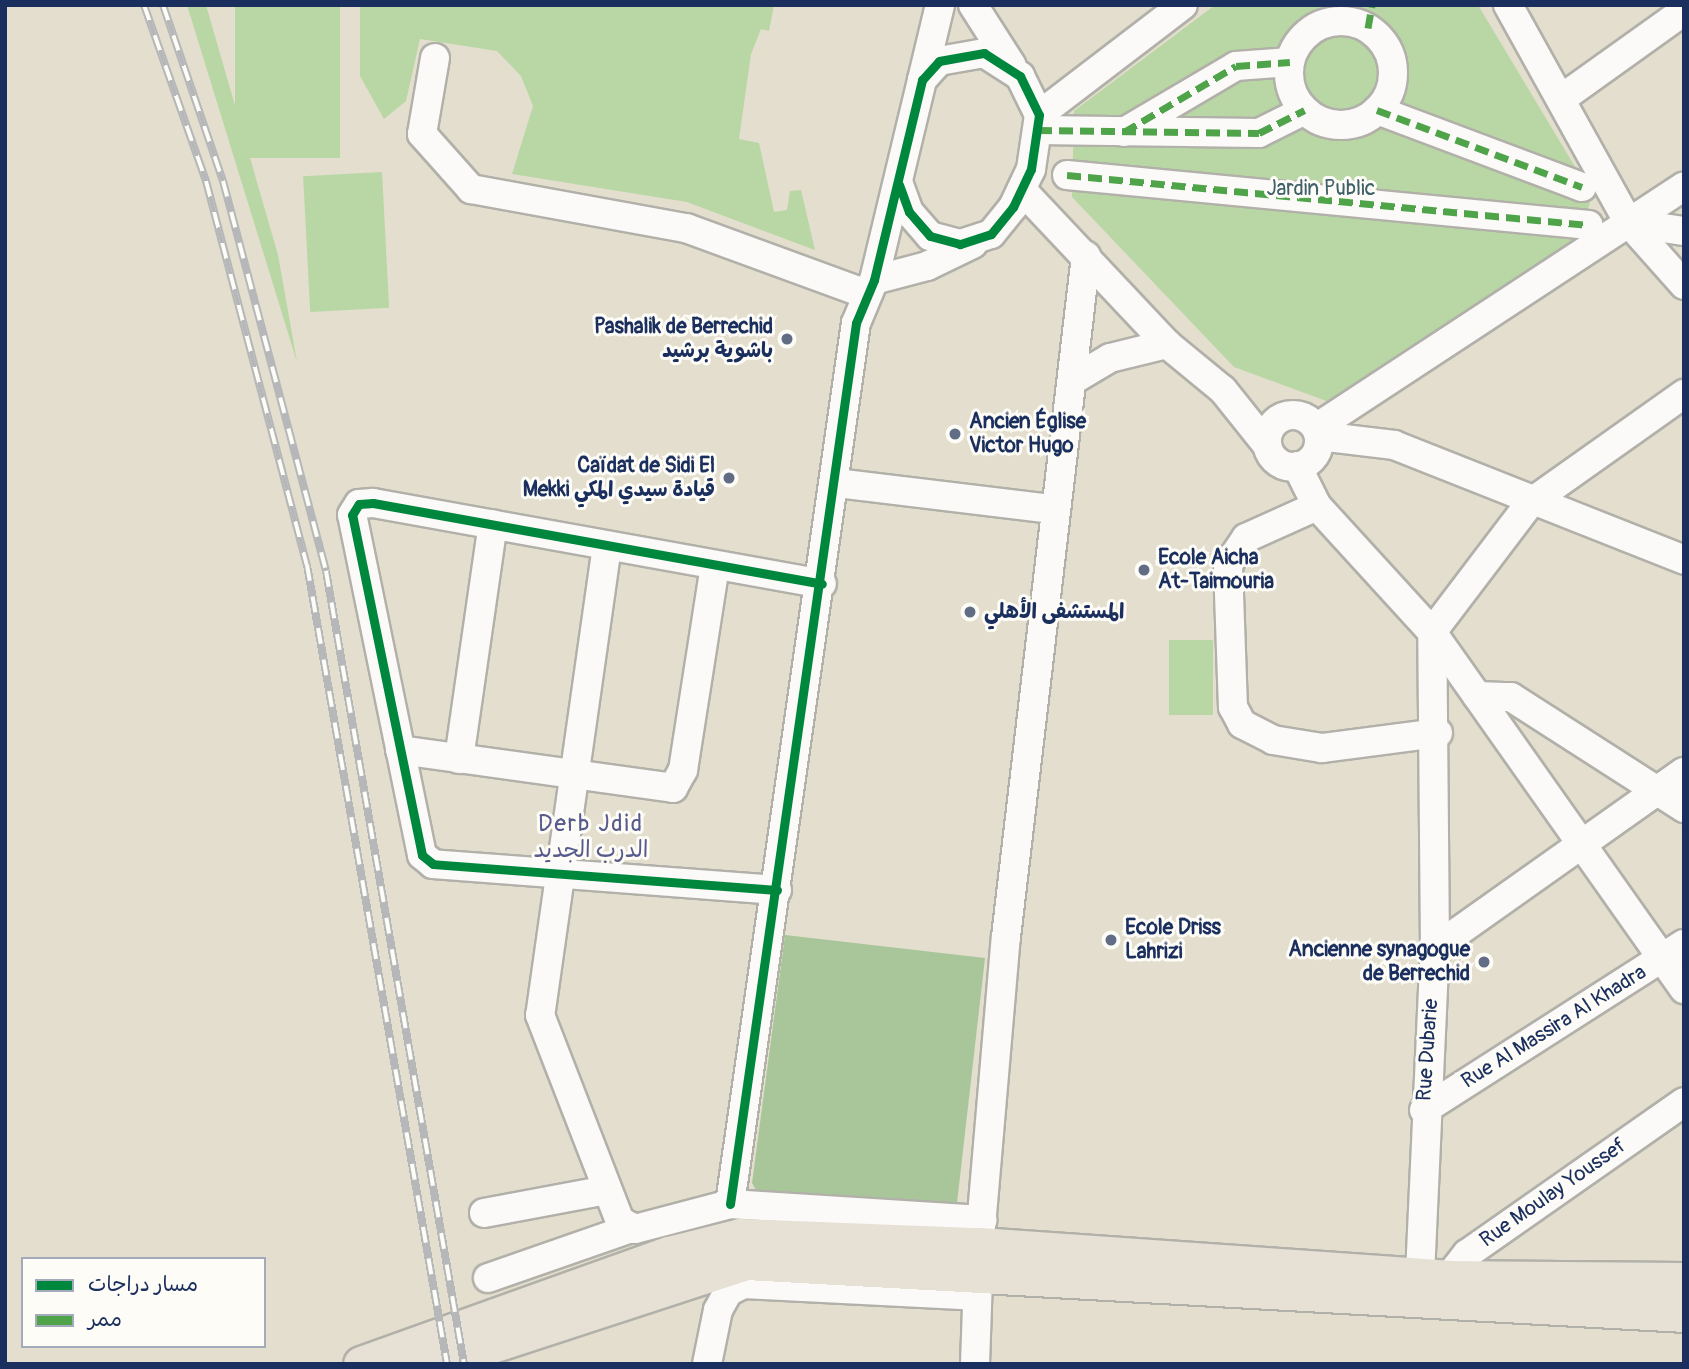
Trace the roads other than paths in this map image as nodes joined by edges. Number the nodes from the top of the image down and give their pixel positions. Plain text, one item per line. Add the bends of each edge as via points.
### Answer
1 (940, 5) edge
2 (973, 5) edge
3 (1183, 5) edge
4 (1508, 5) edge
5 (1684, 11) edge
6 (1370, 17) edge
7 (435, 58) dead end
8 (1290, 62) junction
9 (1020, 76) junction
10 (922, 80) junction
11 (1561, 99) junction
12 (1305, 110) junction
13 (1377, 110) junction
14 (1038, 123) junction
15 (1124, 132) junction
16 (1067, 175) dead end
17 (899, 185) junction
18 (1582, 187) dead end
19 (1684, 187) edge
20 (1022, 190) junction
21 (1629, 223) junction
22 (1589, 225) dead end
23 (1684, 231) edge
24 (976, 241) junction
25 (1086, 256) junction
26 (1684, 285) edge
27 (870, 287) junction
28 (1167, 344) junction
29 (1073, 380) junction
30 (1223, 390) junction
31 (1684, 394) edge
32 (1284, 416) junction
33 (1317, 432) junction
34 (1268, 445) junction
35 (1297, 466) junction
36 (836, 483) junction
37 (1530, 503) junction
38 (1317, 506) junction
39 (1053, 509) junction
40 (493, 524) junction
41 (607, 546) junction
42 (1684, 560) edge
43 (715, 565) junction
44 (822, 584) junction
45 (1432, 632) junction
46 (1477, 696) junction
47 (1438, 733) junction
48 (400, 750) junction
49 (459, 758) junction
50 (1684, 772) edge
51 (574, 774) junction
52 (1658, 791) junction
53 (1684, 808) edge
54 (1583, 846) junction
55 (558, 873) junction
56 (777, 890) junction
57 (1436, 948) junction
58 (1673, 951) edge
59 (1684, 989) edge
60 (1684, 1102) edge
61 (1424, 1110) junction
62 (607, 1190) junction
63 (730, 1204) junction
64 (484, 1213) dead end
65 (628, 1229) junction
66 (979, 1258) junction
67 (488, 1278) dead end
68 (1684, 1280) edge
69 (1433, 1289) junction
70 (1684, 1314) edge
71 (360, 1364) edge
72 (434, 1364) edge
73 (707, 1364) edge
74 (975, 1364) edge

1 - 10 street
2 - 9 street
3 - 14 street
4 - 11 street
5 - 11 street
6 - 8 street via 1320,25 1301,40
6 - 13 street via 1392,57 1391,87
7 - 27 street via 422,134 471,189 686,228
8 - 12 street via 1291,88
8 - 15 street via 1236,66
9 - 10 street via 984,53 939,61
9 - 14 street
10 - 17 street
11 - 21 street
12 - 13 street via 1341,125
12 - 15 street via 1259,134
13 - 18 street
14 - 15 street
14 - 20 street
16 - 22 street
17 - 24 street via 909,212 930,236
17 - 27 street
19 - 21 street
20 - 24 street via 1002,223
20 - 25 street
21 - 23 street
21 - 26 street
21 - 33 street
24 - 27 street
25 - 28 street
25 - 29 street
27 - 36 street via 856,323
28 - 29 street via 1110,358
28 - 30 street
29 - 39 street
30 - 32 street
30 - 34 street
31 - 37 street
32 - 33 street via 1302,417
32 - 34 street via 1271,427
33 - 35 street via 1315,454
33 - 37 street via 1394,445
34 - 35 street via 1276,460
35 - 38 street
36 - 39 street
36 - 44 street
37 - 42 street
37 - 45 street
38 - 45 street
38 - 47 street via 1246,538 1228,565 1233,708 1242,724 1273,740 1322,748
39 - 66 street
40 - 41 street
40 - 48 street via 373,503 359,504 352,514
40 - 49 street
41 - 43 street
41 - 51 street
43 - 44 street
43 - 51 street via 681,781 664,787
44 - 56 street
45 - 46 street
45 - 47 street, Rue Dubarie
46 - 52 street via 1511,697
46 - 54 street
47 - 57 street, Rue Dubarie
48 - 49 street
48 - 55 street via 418,842 433,864
49 - 51 street
50 - 52 street
51 - 55 street
52 - 53 street
52 - 54 street
54 - 57 street
54 - 58 street
55 - 56 street
55 - 62 street via 540,1015
56 - 63 street
57 - 61 street, Rue Dubarie
58 - 59 street
58 - 61 street, Rue Al Massira Al Khadra
60 - 69 street, Rue Moulay Youssef via 1467,1254
61 - 69 street, Rue Dubarie
62 - 64 street
62 - 65 street
63 - 65 street
63 - 66 street
65 - 67 street
66 - 69 main road
66 - 71 main road via 780,1236 713,1240
66 - 72 main road via 746,1262
66 - 73 street via 743,1284 728,1292 718,1310
66 - 74 street
68 - 69 main road
69 - 70 main road

